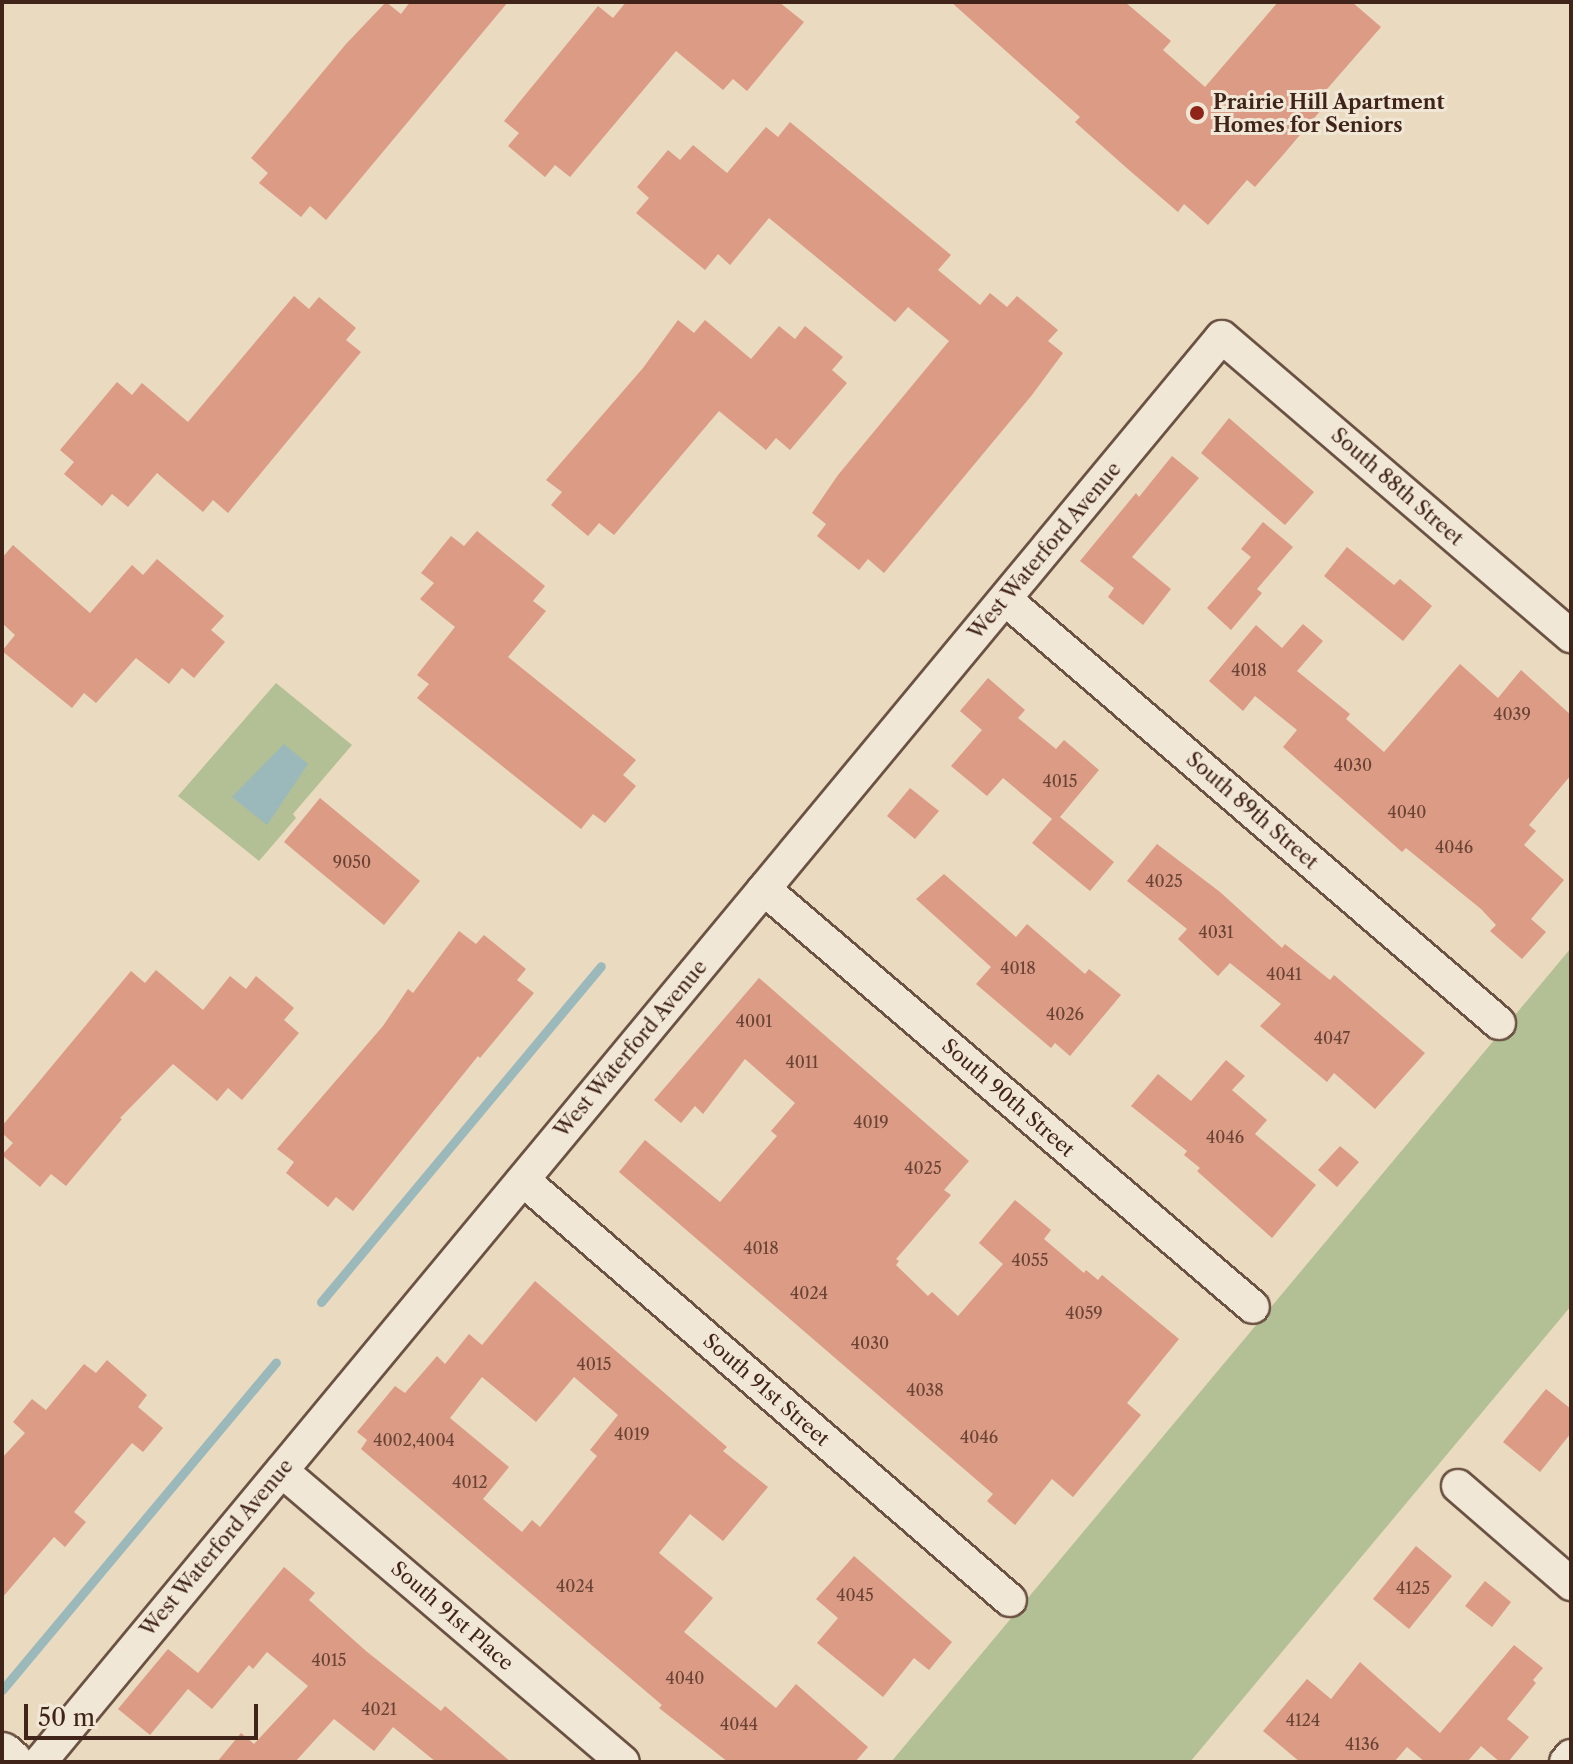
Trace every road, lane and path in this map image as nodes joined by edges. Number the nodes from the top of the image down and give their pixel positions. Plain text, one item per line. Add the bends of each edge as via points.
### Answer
1 (1222, 337) joint
2 (1005, 599) junction
3 (1571, 636) edge
4 (764, 889) junction
5 (1499, 1023) dead end
6 (523, 1180) junction
7 (1253, 1307) dead end
8 (282, 1471) junction
9 (1458, 1486) dead end
10 (1571, 1584) edge
11 (1010, 1600) dead end
12 (2, 1755) edge
13 (1571, 1756) edge
14 (10, 1762) edge
15 (40, 1762) edge
16 (623, 1762) edge
17 (1566, 1762) edge

1 - 2 street, West Waterford Avenue
1 - 3 street, South 88th Street
2 - 4 street, West Waterford Avenue
2 - 5 street, South 89th Street
4 - 6 street, West Waterford Avenue
4 - 7 street, South 90th Street
6 - 8 street, West Waterford Avenue
6 - 11 street, South 91st Street
8 - 15 street, West Waterford Avenue
8 - 16 street, South 91st Place
9 - 10 street
12 - 14 main road
13 - 17 street

